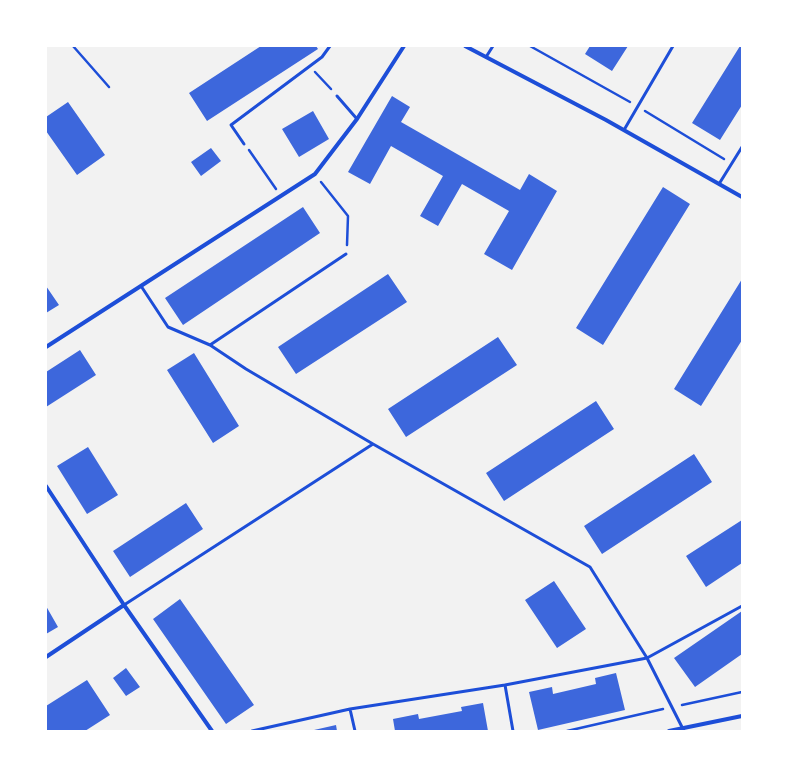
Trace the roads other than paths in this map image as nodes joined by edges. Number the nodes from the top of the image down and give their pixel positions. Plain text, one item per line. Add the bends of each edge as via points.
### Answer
1 (330, 46) edge
2 (404, 46) edge
3 (465, 46) edge
4 (493, 46) edge
5 (673, 46) edge
6 (486, 57) junction
7 (337, 96) road end
8 (357, 119) junction
9 (624, 130) junction
10 (244, 144) road end
11 (742, 147) edge
12 (719, 184) junction
13 (742, 197) edge
14 (346, 254) road end
15 (141, 286) junction
16 (210, 345) junction
17 (46, 347) edge
18 (372, 444) junction
19 (46, 486) edge
20 (124, 605) junction
21 (742, 606) edge
22 (46, 657) edge
23 (647, 658) junction
24 (505, 685) junction
25 (350, 709) junction
26 (742, 716) edge
27 (684, 730) edge
28 (212, 731) edge
29 (252, 731) edge
30 (355, 731) edge
31 (513, 731) edge
32 (670, 731) edge

1 - 10 lane via 322,57 232,125
2 - 8 street
3 - 6 street
4 - 6 lane
5 - 9 lane
6 - 9 street
7 - 8 lane
8 - 15 street via 315,174
9 - 12 street
11 - 12 lane
12 - 13 street
14 - 16 lane
15 - 16 lane via 168,327
15 - 17 street
16 - 18 lane
18 - 20 lane
18 - 23 lane via 590,567
19 - 20 street
20 - 22 street
20 - 28 street
21 - 23 lane
23 - 24 lane
23 - 27 lane
24 - 25 lane
24 - 31 lane
25 - 29 lane
25 - 30 lane
26 - 27 street
27 - 32 street

